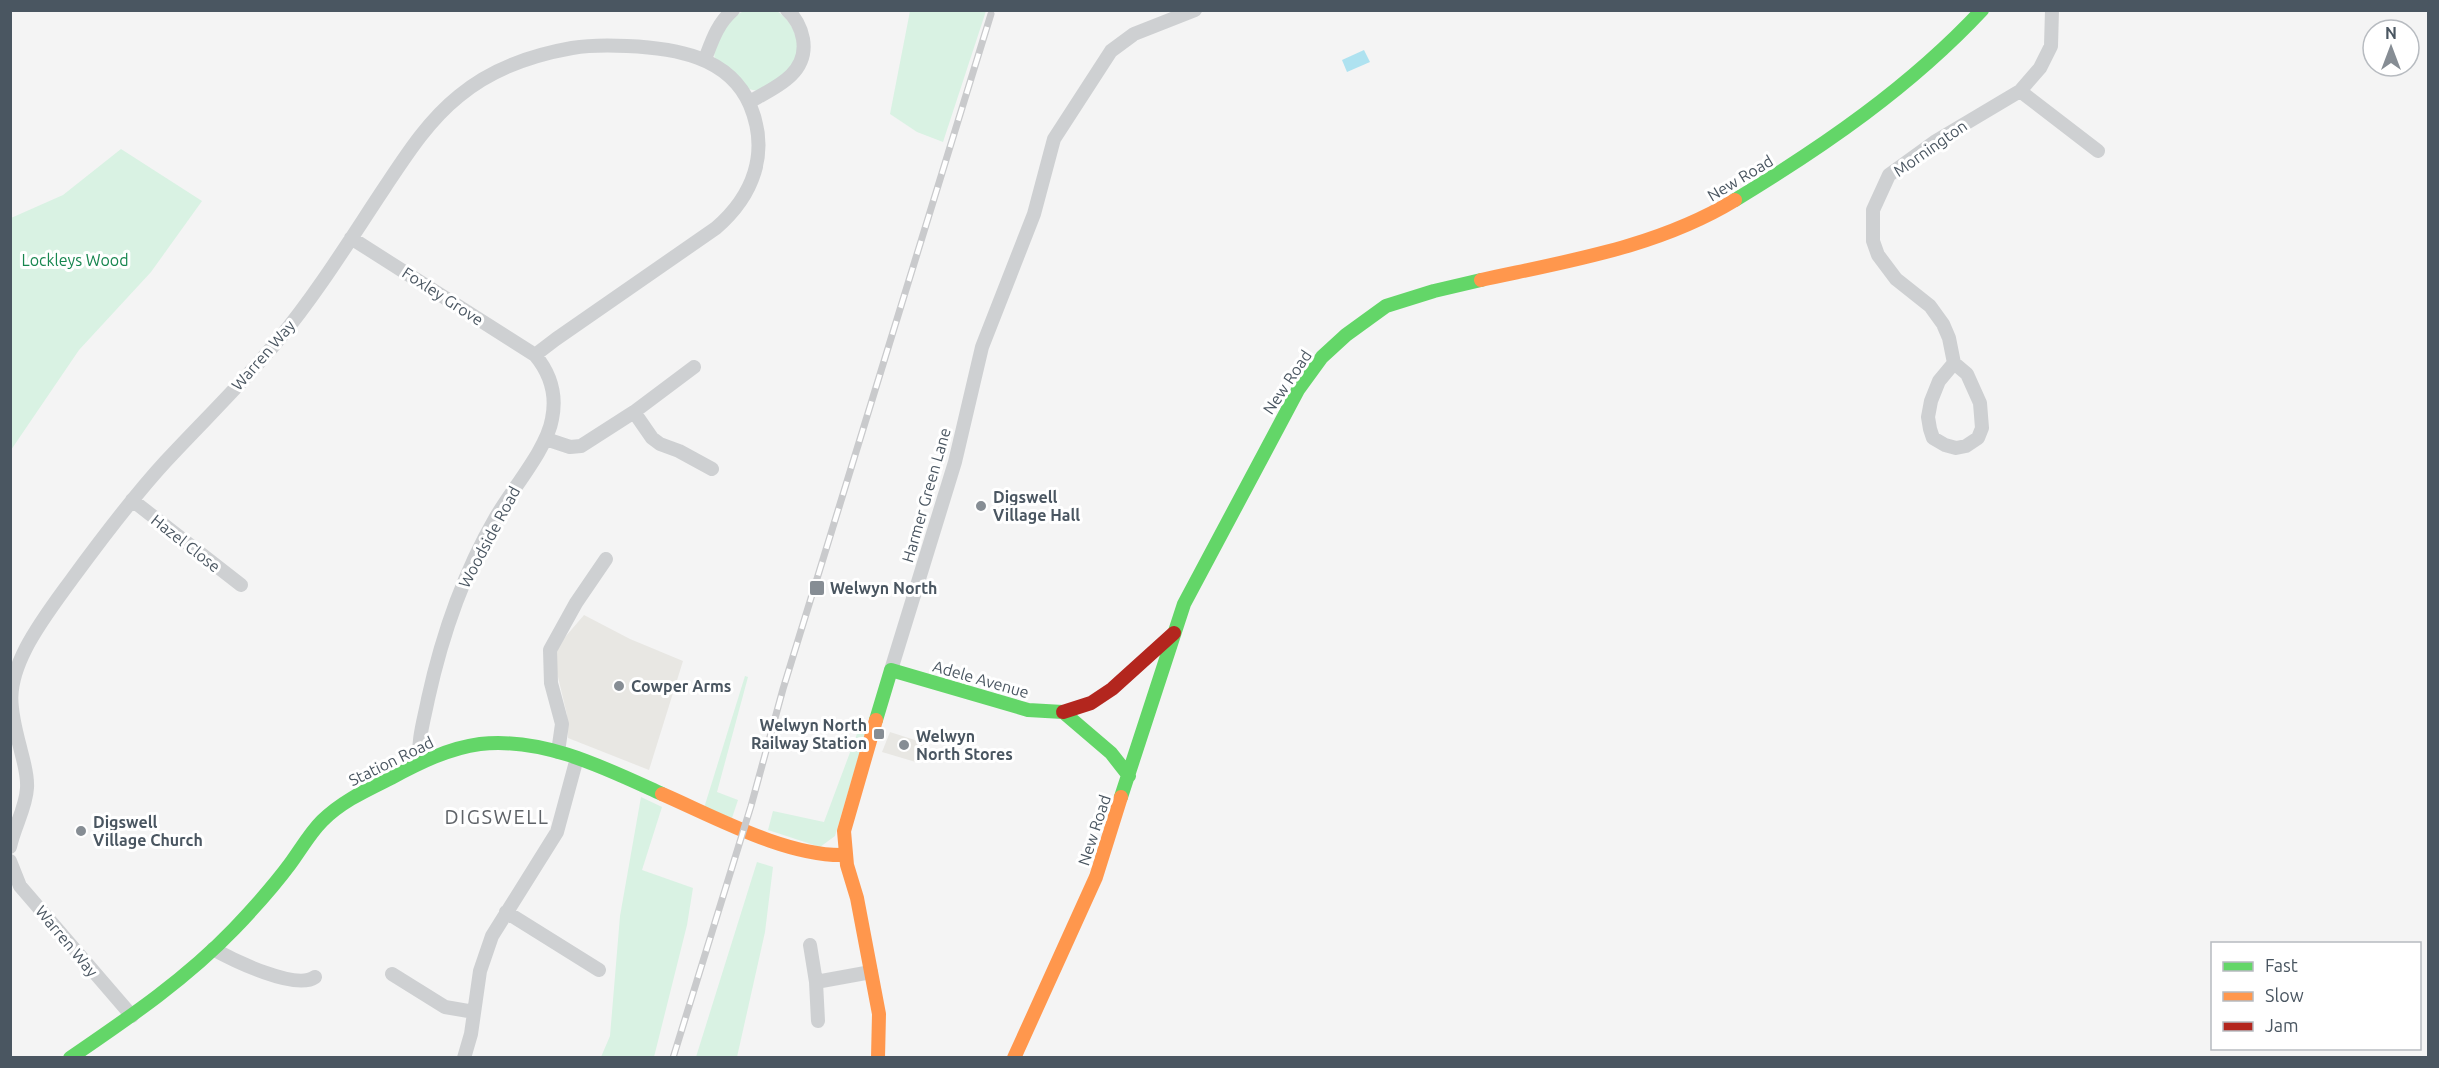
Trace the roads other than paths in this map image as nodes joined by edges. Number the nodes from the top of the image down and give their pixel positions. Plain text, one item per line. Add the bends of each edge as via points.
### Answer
1 (733, 10) edge
2 (787, 10) edge
3 (1195, 10) edge
4 (1982, 10) edge
5 (2052, 10) edge
6 (705, 59) junction
7 (2020, 91) junction
8 (749, 102) junction
9 (2098, 151) dead end
10 (351, 238) junction
11 (535, 355) junction
12 (1954, 363) junction
13 (694, 367) dead end
14 (634, 412) junction
15 (546, 439) junction
16 (712, 469) dead end
17 (132, 501) junction
18 (606, 559) dead end
19 (241, 585) dead end
20 (1174, 632) junction
21 (891, 670) junction
22 (11, 686) edge
23 (1063, 712) junction
24 (558, 752) junction
25 (577, 758) junction
26 (420, 762) junction
27 (1129, 776) junction
28 (10, 847) edge
29 (845, 855) junction
30 (10, 861) edge
31 (506, 912) junction
32 (810, 945) dead end
33 (213, 949) junction
34 (599, 970) dead end
35 (871, 972) junction
36 (392, 974) dead end
37 (315, 977) dead end
38 (816, 982) junction
39 (474, 1012) junction
40 (132, 1016) junction
41 (818, 1021) dead end
42 (70, 1058) edge
43 (464, 1058) edge
44 (878, 1058) edge
45 (1014, 1058) edge

1 - 6 street via 715,32
2 - 8 street via 803,36 801,62 782,84
3 - 21 street, Harmer Green Lane via 1134,34 1111,51 1054,139 1035,214 982,347 955,462
4 - 20 street, New Road via 1895,92 1777,175 1711,215 1637,245 1434,291 1386,306 1346,335 1298,390 1184,604
5 - 7 street, Mornington via 2051,46 2040,68
6 - 8 street, Warren Way via 730,77
6 - 10 street, Warren Way via 669,49 600,45 574,47 513,64 482,80 436,117
7 - 9 street
7 - 12 street, Mornington via 1936,141 1889,175 1873,210 1873,241 1878,255 1896,279 1930,306 1943,324
8 - 11 street, Warren Way via 758,140 755,171 750,187 731,215
10 - 11 street, Foxley Grove
10 - 17 street, Warren Way via 279,339
11 - 15 street, Woodside Road via 545,368 553,393
12 - 12 street, Mornington via 1973,385 1982,418 1978,438 1956,448 1933,438 1929,417 1939,381
13 - 14 street
14 - 15 street via 581,446 570,447
14 - 16 street via 660,444
15 - 26 street, Woodside Road via 496,516 454,606 437,655 419,747
17 - 19 street, Hazel Close
17 - 22 street, Warren Way via 40,624
18 - 24 street via 550,650 550,683 562,724
20 - 23 street, Adele Avenue via 1112,689 1091,703
20 - 27 street, New Road
21 - 23 street, Adele Avenue via 1028,710
21 - 29 street, Harmer Green Lane via 844,831
22 - 28 street, Warren Way via 14,727 27,788
23 - 27 street via 1111,753
24 - 25 street, Station Road
24 - 26 street, Station Road via 484,744 455,749
25 - 29 street, Station Road via 776,842 826,856
25 - 31 street via 557,831
26 - 33 street, Station Road via 338,806 321,821 262,899
27 - 45 street, New Road via 1096,877
29 - 35 street, Harmer Green Lane
30 - 40 street, Warren Way via 20,886
31 - 34 street
31 - 39 street via 483,962
32 - 38 street
33 - 37 street via 283,978 303,981
33 - 40 street, Station Road
35 - 38 street
35 - 44 street, Harmer Green Lane via 879,1014
36 - 39 street via 445,1007
38 - 41 street
39 - 43 street
40 - 42 street, Station Road

